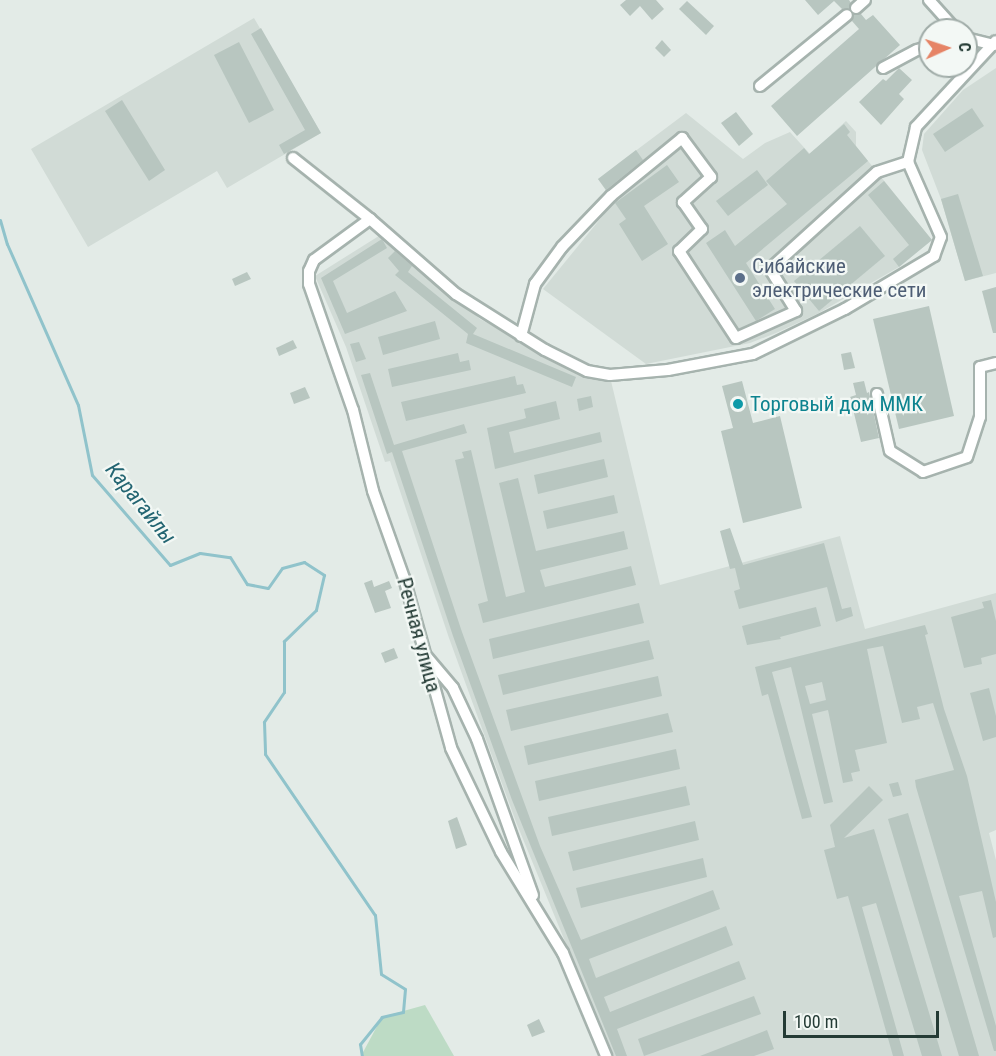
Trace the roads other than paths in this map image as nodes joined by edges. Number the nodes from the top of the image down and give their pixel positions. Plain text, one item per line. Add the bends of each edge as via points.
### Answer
1 (865, 0) edge
2 (928, 0) edge
3 (945, 18) edge
4 (978, 40) edge
5 (995, 43) edge
6 (918, 50) edge
7 (883, 68) dead end
8 (760, 86) dead end
9 (293, 158) dead end
10 (908, 162) junction
11 (370, 219) junction
12 (521, 336) junction
13 (996, 363) edge
14 (877, 394) dead end
15 (422, 651) junction
16 (541, 915) junction
17 (606, 1056) edge

1 - 8 street
2 - 3 street
4 - 5 street
5 - 10 street via 916,127
6 - 7 street
9 - 11 street
10 - 12 street via 941,237 934,256 845,309 753,354 668,370 610,375 587,371
10 - 12 street via 877,172 770,269 796,311 736,338 679,251 702,229 683,202 711,177 682,138 611,196 562,247 535,285
11 - 12 street via 456,294
11 - 15 street, Речная улица via 314,260 309,284 353,410 373,491 404,578
13 - 14 street via 980,368 980,417 967,456 923,472 890,451
15 - 16 street, Речная улица via 451,748 501,852
15 - 16 street via 453,688 477,739
16 - 17 street, Речная улица via 563,953

